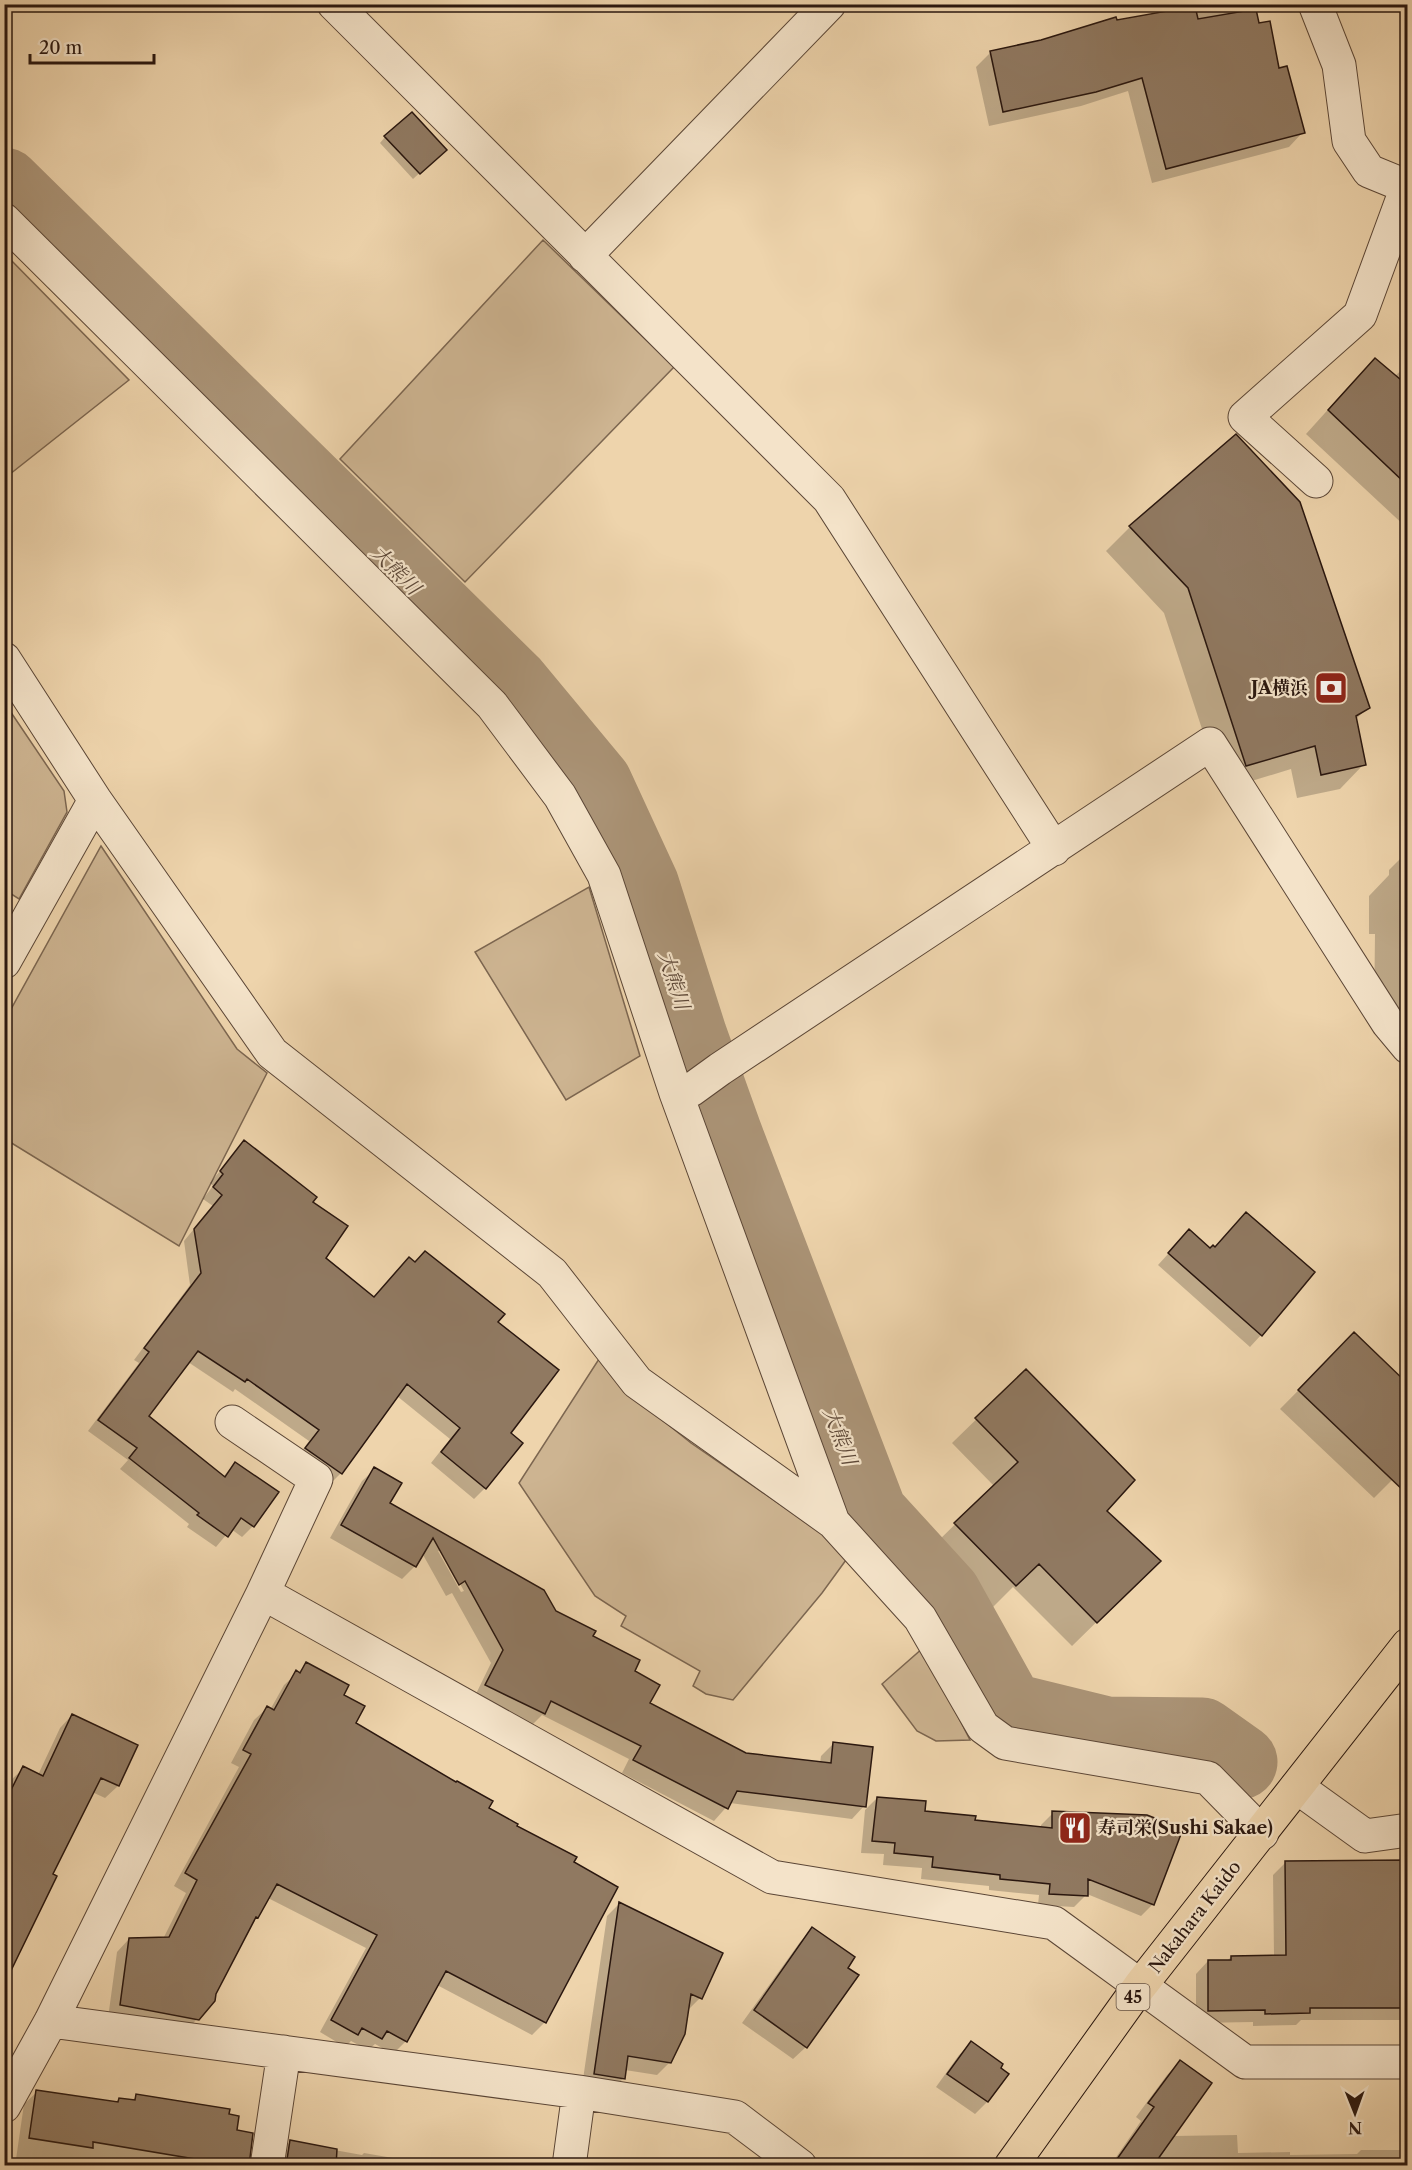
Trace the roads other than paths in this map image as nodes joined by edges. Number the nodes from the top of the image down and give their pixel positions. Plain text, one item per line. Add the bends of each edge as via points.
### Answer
1 (334, 4) edge
2 (829, 4) edge
3 (1315, 4) edge
4 (1407, 187) edge
5 (4, 220) edge
6 (585, 256) junction
7 (1316, 481) dead end
8 (4, 659) edge
9 (95, 800) junction
10 (1054, 849) junction
11 (4, 962) edge
12 (1407, 1047) edge
13 (683, 1092) junction
14 (232, 1422) dead end
15 (834, 1522) junction
16 (264, 1593) junction
17 (1407, 1646) edge
18 (1297, 1787) junction
19 (1407, 1830) edge
20 (1262, 1833) junction
21 (1140, 1986) junction
22 (51, 2021) junction
23 (284, 2052) junction
24 (1407, 2062) edge
25 (579, 2092) junction
26 (4, 2106) edge
27 (267, 2166) edge
28 (569, 2166) edge
29 (800, 2166) edge
30 (1011, 2166) edge

1 - 6 street
2 - 6 street
3 - 4 street via 1339,65 1349,141 1369,171
4 - 7 street via 1360,315 1245,417
5 - 13 street via 492,705 560,796 604,875
6 - 10 street via 829,499
8 - 9 street
9 - 11 street
9 - 15 street via 272,1053 552,1273 638,1382
10 - 12 street via 1210,744
10 - 13 street
13 - 15 street
14 - 16 street via 315,1479
15 - 20 street via 920,1618 983,1727 1005,1743 1208,1778
16 - 21 street via 772,1877 1054,1923
16 - 22 street
17 - 18 main road, Nakahara Kaido / 45
18 - 19 street via 1365,1836
18 - 20 main road, Nakahara Kaido / 45
20 - 21 main road, Nakahara Kaido / 45
21 - 24 street via 1245,2061
21 - 30 main road, Nakahara Kaido / 45
22 - 23 street
22 - 26 street
23 - 25 street
23 - 27 street
25 - 28 street
25 - 29 street via 735,2117

